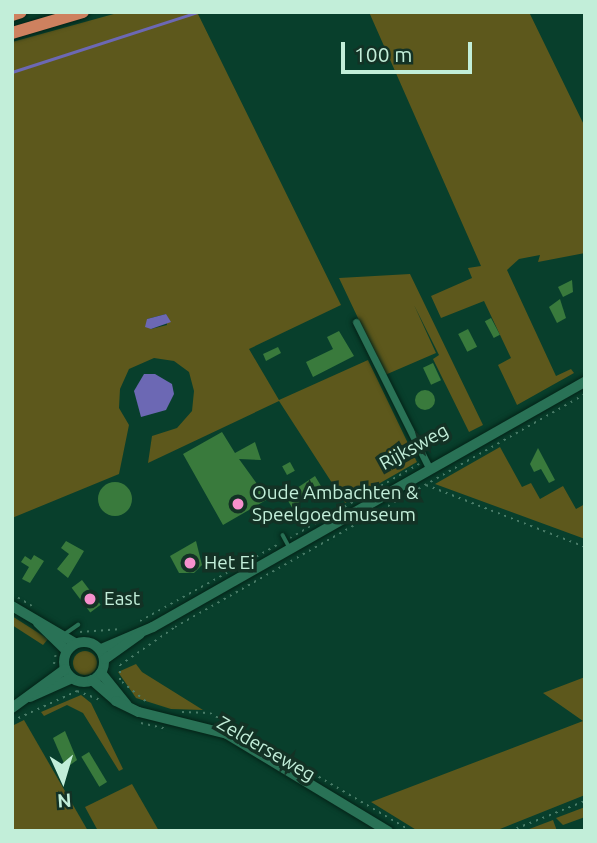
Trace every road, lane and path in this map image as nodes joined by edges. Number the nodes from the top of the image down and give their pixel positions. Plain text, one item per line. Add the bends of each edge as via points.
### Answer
1 (21, 12) edge
2 (83, 12) edge
3 (12, 15) edge
4 (12, 33) edge
5 (356, 321) dead end
6 (585, 382) edge
7 (585, 394) edge
8 (427, 466) junction
9 (418, 477) junction
10 (286, 542) junction
11 (585, 547) edge
12 (12, 606) edge
13 (38, 623) junction
14 (78, 625) dead end
15 (126, 628) dead end
16 (139, 628) junction
17 (113, 632) dead end
18 (64, 635) junction
19 (75, 643) junction
20 (67, 651) junction
21 (103, 654) junction
22 (126, 660) dead end
23 (65, 668) junction
24 (101, 673) junction
25 (72, 678) junction
26 (92, 680) junction
27 (29, 697) junction
28 (61, 698) dead end
29 (127, 705) junction
30 (12, 708) edge
31 (12, 721) edge
32 (138, 722) dead end
33 (168, 729) dead end
34 (585, 801) edge
35 (388, 831) edge
36 (510, 831) edge

1 - 3 highway
2 - 4 highway
5 - 8 street
6 - 8 main road, Rijksweg
7 - 9 path, Rijksweg
8 - 9 main road, Rijksweg
8 - 9 path, Rijksweg
9 - 10 main road, Rijksweg
9 - 10 path, Rijksweg
9 - 11 path
9 - 22 path, Rijksweg
10 - 16 main road, Rijksweg
10 - 16 path, Rijksweg
12 - 13 main road
13 - 18 main road
13 - 20 main road
14 - 18 lane
15 - 17 path
16 - 21 main road, Rijksweg
18 - 19 main road
19 - 20 main road
19 - 21 main road via 92,643
20 - 23 main road
21 - 24 main road
23 - 25 main road
23 - 27 main road
24 - 26 main road
24 - 29 main road, Zelderseweg
25 - 26 main road
25 - 27 main road
26 - 29 main road, Zelderseweg
27 - 30 main road
28 - 31 path
29 - 35 main road, Zelderseweg via 159,719 217,729
32 - 33 path
34 - 36 path

